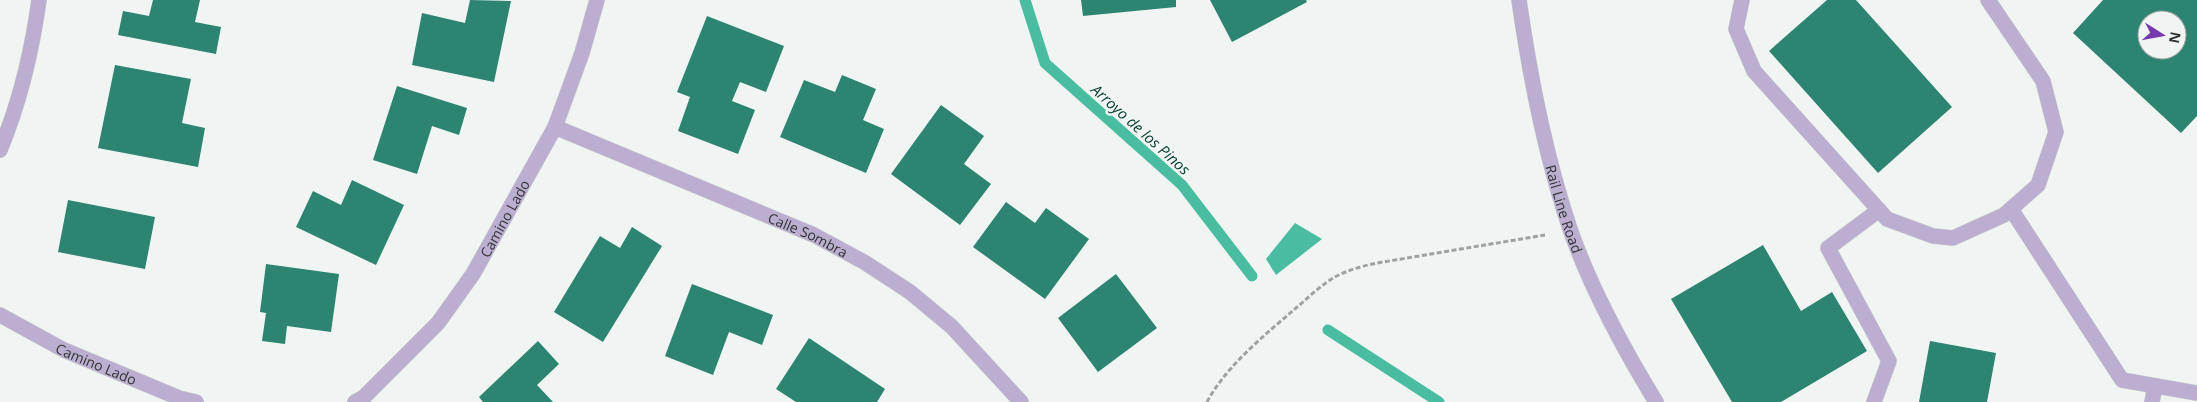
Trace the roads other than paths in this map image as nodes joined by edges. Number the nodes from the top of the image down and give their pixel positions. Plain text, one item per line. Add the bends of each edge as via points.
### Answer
1 (39, 0) edge
2 (597, 0) edge
3 (1519, 0) edge
4 (1742, 0) edge
5 (1988, 0) edge
6 (555, 127) junction
7 (0, 150) edge
8 (2011, 209) junction
9 (1879, 210) junction
10 (0, 315) edge
11 (2155, 386) junction
12 (2197, 393) edge
13 (196, 402) edge
14 (355, 402) edge
15 (1021, 402) edge
16 (1656, 402) edge
17 (1874, 402) edge
18 (2152, 402) edge

1 - 7 street via 19,97
2 - 6 street, Camino Lado
3 - 16 street, Rail Line Road via 1540,126 1571,231 1613,325
4 - 9 street via 1736,29 1754,71
5 - 8 street via 2043,82 2056,132 2038,185
6 - 14 street, Camino Lado via 473,274 438,323 364,397
6 - 15 street, Calle Sombra via 814,235 864,262 910,292 952,327
8 - 9 street via 1954,238 1924,233 1887,219
8 - 11 street via 2122,380
9 - 17 street via 1828,248 1889,361
10 - 13 street, Camino Lado via 64,350 179,398
11 - 12 street
11 - 18 street

